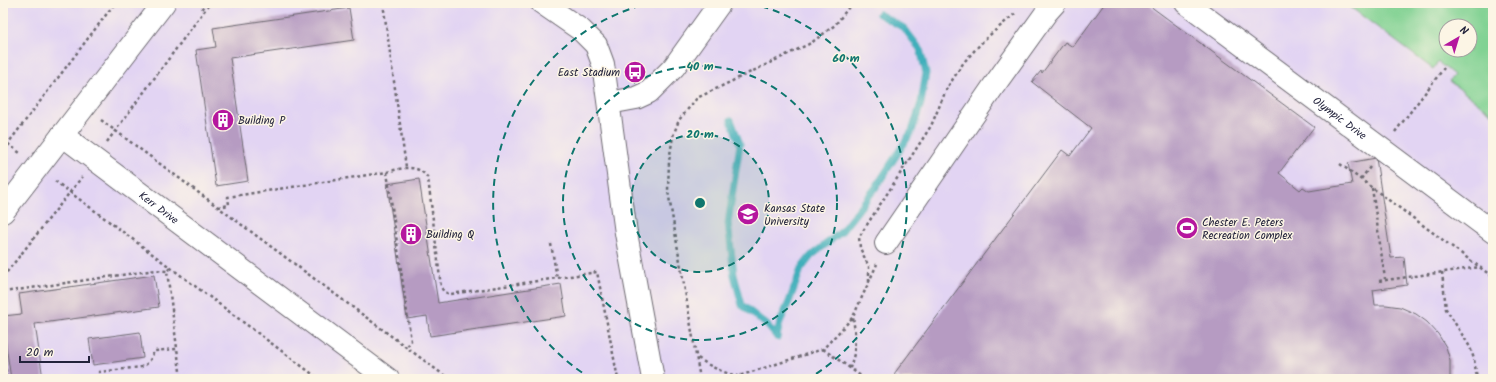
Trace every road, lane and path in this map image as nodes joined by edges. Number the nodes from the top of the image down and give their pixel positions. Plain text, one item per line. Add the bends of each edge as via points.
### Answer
1 (116, 3) edge
2 (164, 3) edge
3 (197, 3) edge
4 (210, 3) edge
5 (383, 3) edge
6 (542, 3) edge
7 (720, 3) edge
8 (852, 3) edge
9 (1055, 3) edge
10 (1186, 3) edge
11 (206, 10) junction
12 (1019, 11) dead end
13 (1444, 68) dead end
14 (609, 103) junction
15 (84, 106) junction
16 (116, 131) junction
17 (62, 135) junction
18 (3, 140) edge
19 (8, 144) junction
20 (3, 150) edge
21 (1382, 150) junction
22 (95, 159) junction
23 (1340, 164) dead end
24 (37, 166) junction
25 (406, 167) junction
26 (387, 172) junction
27 (1361, 180) junction
28 (1372, 188) junction
29 (70, 192) junction
30 (218, 207) junction
31 (3, 212) edge
32 (1493, 232) edge
33 (886, 243) joint
34 (551, 244) dead end
35 (1480, 267) junction
36 (170, 268) junction
37 (167, 271) junction
38 (1442, 272) junction
39 (3, 277) edge
40 (1493, 277) edge
41 (557, 278) junction
42 (1385, 279) junction
43 (869, 280) junction
44 (1379, 281) dead end
45 (3, 292) edge
46 (853, 317) junction
47 (3, 345) edge
48 (406, 348) junction
49 (177, 349) junction
50 (823, 349) junction
51 (697, 358) junction
52 (850, 368) junction
53 (739, 376) junction
54 (7, 379) edge
55 (100, 379) edge
56 (181, 379) edge
57 (319, 379) edge
58 (388, 379) edge
59 (448, 379) edge
60 (618, 379) edge
61 (654, 379) edge
62 (700, 379) edge
63 (736, 379) edge
64 (865, 379) edge
65 (1477, 379) edge

1 - 19 path
2 - 15 street
3 - 11 path
4 - 11 path
5 - 25 path
6 - 14 street via 581,30 596,45 603,64
7 - 14 street via 674,67 649,92 636,98
8 - 51 path via 834,25 811,42 697,98 679,120 669,161 668,191
9 - 33 street via 993,87
10 - 21 street, Olympic Drive
11 - 16 path
12 - 43 path via 984,39 964,62 947,88 927,132 859,237 860,248 869,267
13 - 21 path
14 - 61 street via 626,234
15 - 16 path
15 - 17 street
16 - 22 path
16 - 30 path
17 - 22 street, Kerr Drive
17 - 24 street
18 - 19 path
19 - 20 path
19 - 24 path
21 - 27 path
21 - 32 street, Olympic Drive
22 - 29 path
22 - 58 street, Kerr Drive
23 - 27 path
24 - 29 path
24 - 31 street
25 - 26 path
25 - 41 path via 424,172 428,178 441,287 444,292 451,294
26 - 30 path via 228,197 229,205
26 - 48 path via 412,342
27 - 28 path
28 - 35 path
28 - 42 path
29 - 36 path
29 - 39 path
30 - 48 path
33 - 43 path
34 - 41 path
35 - 38 path
35 - 40 path
36 - 37 path
36 - 57 path
37 - 45 path via 156,270
37 - 49 path
38 - 42 path
38 - 65 path via 1446,309 1470,347
41 - 60 path via 597,272
42 - 44 path
43 - 46 path
46 - 50 path
46 - 52 path via 854,354
47 - 54 path
48 - 59 path
49 - 55 path via 154,351 146,365 141,367 99,372
49 - 56 path
50 - 52 path
50 - 53 path
51 - 53 path via 712,368
51 - 62 path
52 - 64 path
53 - 63 path

